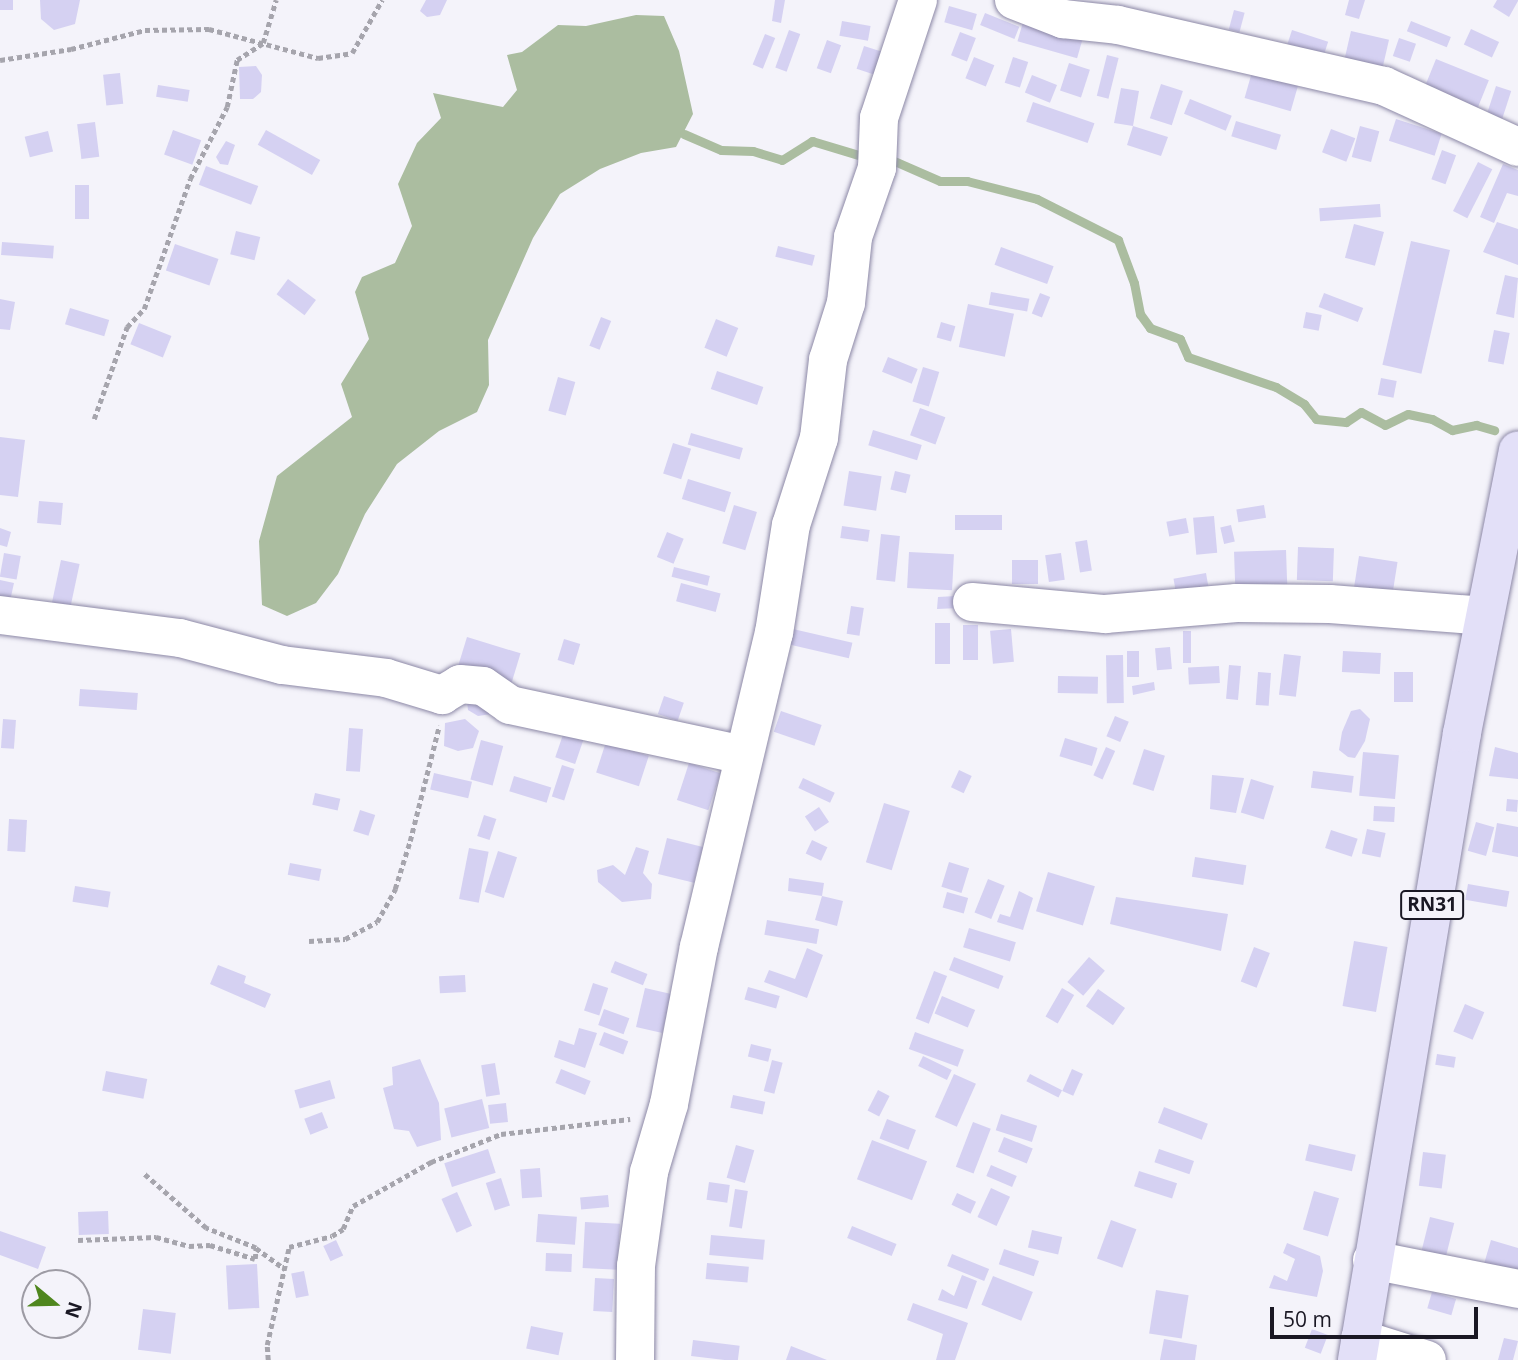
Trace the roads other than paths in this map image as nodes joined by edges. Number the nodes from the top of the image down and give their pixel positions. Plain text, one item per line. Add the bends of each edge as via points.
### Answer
1 (918, 0) edge
2 (1014, 0) edge
3 (1518, 147) edge
4 (1518, 451) edge
5 (972, 602) dead end
6 (0, 615) edge
7 (1485, 616) junction
8 (743, 755) junction
9 (1372, 1260) junction
10 (1518, 1289) edge
11 (1359, 1350) edge
12 (635, 1360) edge
13 (1426, 1360) edge

1 - 8 street via 879,118 877,168 853,237 846,303 826,370 819,438 791,525 774,633
2 - 3 street via 1063,19 1118,25 1384,86
4 - 7 main road, RN31
5 - 7 street via 1105,614 1237,603
6 - 8 street via 180,638 282,664 386,678 446,695 457,684 484,686 509,705
7 - 9 main road, RN31
8 - 12 street via 666,1115 649,1172 636,1266
9 - 10 street
9 - 11 main road, RN31
11 - 13 street

